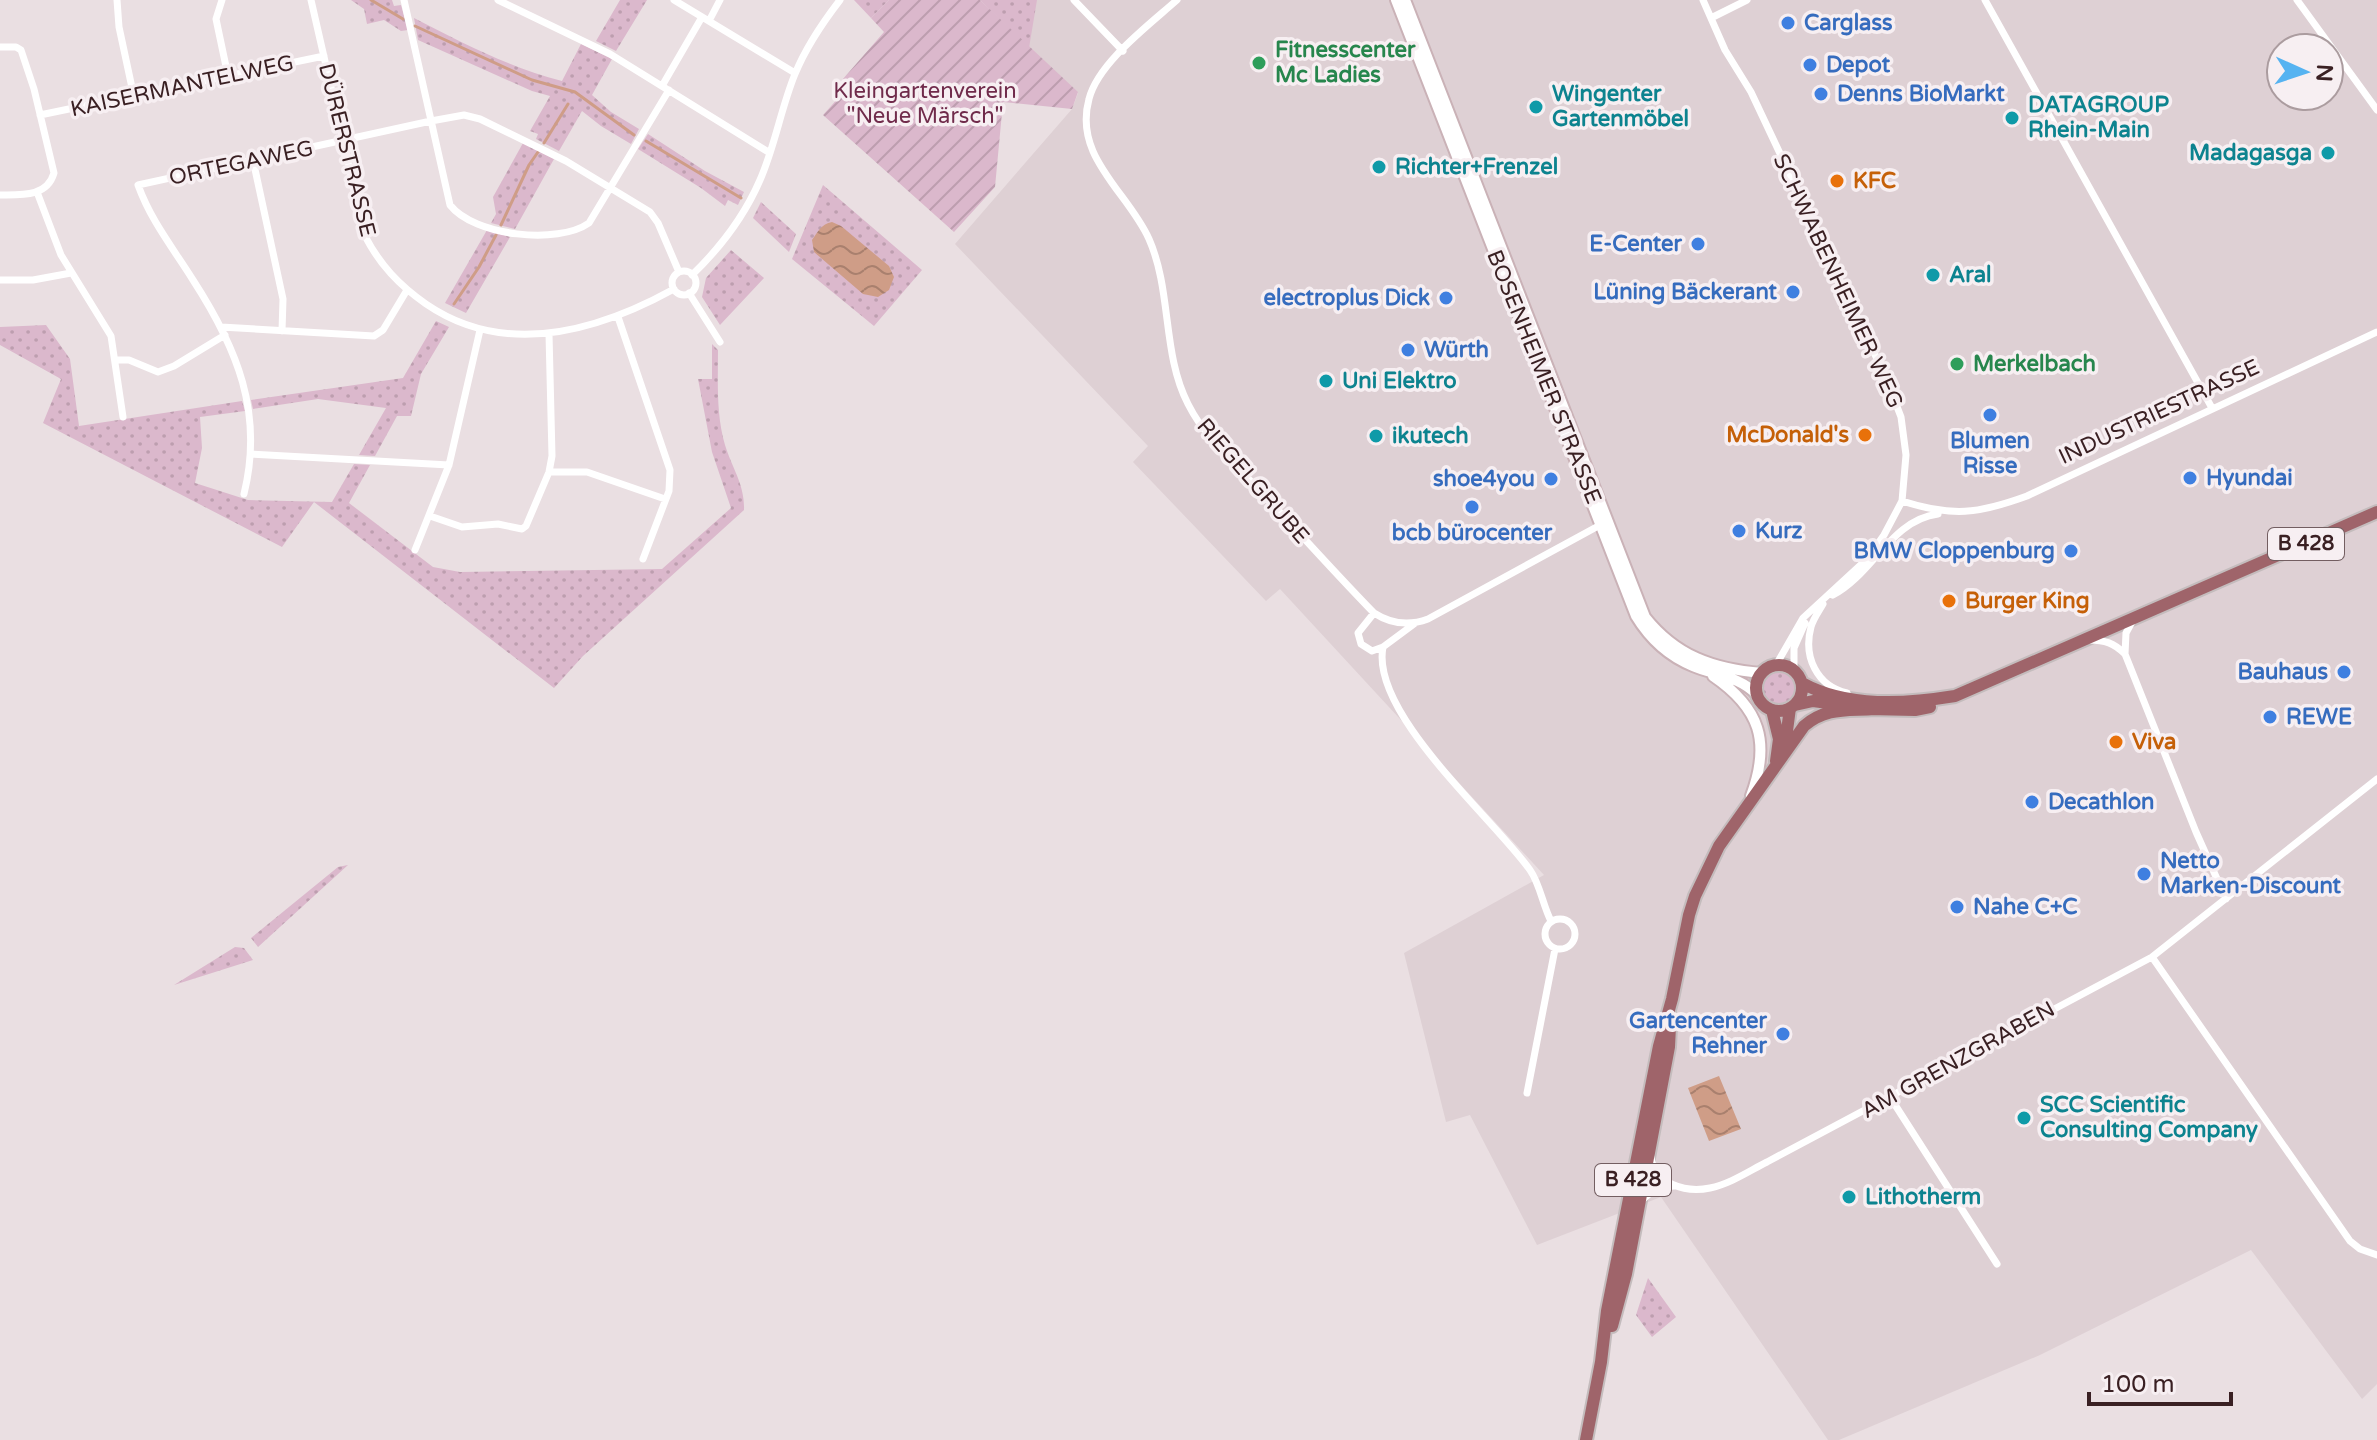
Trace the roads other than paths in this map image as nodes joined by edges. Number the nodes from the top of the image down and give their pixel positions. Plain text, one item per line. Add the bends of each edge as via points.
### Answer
1 (117, 0) edge
2 (222, 0) edge
3 (311, 0) edge
4 (404, 0) edge
5 (498, 0) edge
6 (674, 0) edge
7 (720, 0) edge
8 (840, 0) edge
9 (1074, 0) edge
10 (1177, 0) edge
11 (1396, 0) edge
12 (1405, 0) edge
13 (1703, 0) edge
14 (1747, 0) edge
15 (1985, 0) edge
16 (2297, 0) edge
17 (1711, 18) junction
18 (705, 19) junction
19 (0, 47) edge
20 (1123, 51) junction
21 (324, 56) junction
22 (795, 73) junction
23 (228, 76) junction
24 (666, 88) junction
25 (134, 97) junction
26 (2377, 110) edge
27 (40, 115) junction
28 (431, 121) junction
29 (343, 142) junction
30 (770, 153) junction
31 (253, 160) junction
32 (611, 188) junction
33 (37, 192) junction
34 (0, 195) edge
35 (679, 272) junction
36 (71, 273) junction
37 (692, 275) junction
38 (0, 280) edge
39 (674, 289) junction
40 (407, 290) junction
41 (689, 293) junction
42 (618, 317) junction
43 (480, 330) junction
44 (223, 331) junction
45 (282, 331) junction
46 (2377, 332) edge
47 (549, 334) junction
48 (720, 342) dead end
49 (116, 360) junction
50 (2212, 408) junction
51 (123, 417) dead end
52 (251, 454) junction
53 (449, 465) junction
54 (549, 472) junction
55 (244, 494) dead end
56 (665, 499) junction
57 (1902, 501) junction
58 (2377, 512) edge
59 (1953, 513) junction
60 (430, 516) junction
61 (1606, 523) junction
62 (415, 550) dead end
63 (643, 559) dead end
64 (1826, 598) junction
65 (1374, 613) junction
66 (2133, 620) junction
67 (1414, 624) junction
68 (2087, 640) junction
69 (1383, 647) junction
70 (2125, 654) junction
71 (1776, 665) junction
72 (1705, 670) junction
73 (1794, 670) junction
74 (1762, 673) junction
75 (1802, 683) junction
76 (1757, 695) junction
77 (1876, 705) junction
78 (1792, 707) junction
79 (1772, 710) junction
80 (1777, 764) junction
81 (2377, 779) edge
82 (1746, 810) junction
83 (2226, 899) junction
84 (1551, 921) junction
85 (1555, 949) junction
86 (2152, 957) junction
87 (1672, 999) junction
88 (1527, 1093) dead end
89 (1890, 1097) junction
90 (1650, 1149) junction
91 (1676, 1186) junction
92 (1638, 1209) junction
93 (2377, 1255) edge
94 (1997, 1264) dead end
95 (1601, 1362) junction
96 (1586, 1440) edge

1 - 25 street
2 - 23 street via 216,19
3 - 21 street, DÜRERSTRASSE
4 - 28 street
5 - 24 street via 610,54
6 - 18 street
7 - 18 street
8 - 22 street
9 - 20 street
10 - 20 street, RIEGELGRUBE
11 - 61 street, BOSENHEIMER STRASSE via 1527,339
12 - 61 street, BOSENHEIMER STRASSE
13 - 17 street, SCHWABENHEIMER WEG
14 - 17 street
15 - 50 street
16 - 26 street
17 - 57 street, SCHWABENHEIMER WEG via 1890,388 1905,436
18 - 22 street
18 - 24 street
19 - 27 street via 21,50
20 - 65 street, RIEGELGRUBE via 1094,84 1086,126 1092,151 1147,236 1161,269 1177,376 1188,404 1232,462
21 - 23 street, KAISERMANTELWEG
21 - 29 street, DÜRERSTRASSE
22 - 30 street
23 - 25 street, KAISERMANTELWEG
24 - 30 street
24 - 32 street
25 - 27 street, KAISERMANTELWEG
27 - 33 street via 54,173 51,183
28 - 29 street, ORTEGAWEG
28 - 32 street, ORTEGAWEG via 464,115 480,119
28 - 32 street via 450,205 475,222 520,234 573,231 589,223
29 - 31 street, ORTEGAWEG
29 - 40 street, DÜRERSTRASSE via 365,236 383,266
30 - 37 street via 737,223
31 - 44 street, ORTEGAWEG via 138,185 155,224
31 - 45 street via 283,299
32 - 35 street, ORTEGAWEG via 654,216
33 - 34 street
33 - 36 street
35 - 37 street
35 - 39 street via 673,278
36 - 38 street
36 - 49 street via 111,336
37 - 41 street via 695,285
39 - 41 street
39 - 42 street, DÜRERSTRASSE
40 - 43 street, DÜRERSTRASSE
40 - 45 street via 374,336
41 - 48 street
42 - 47 street, DÜRERSTRASSE
42 - 56 street via 670,470
43 - 47 street, DÜRERSTRASSE
43 - 53 street
44 - 45 street
44 - 49 street via 158,372
44 - 52 street via 248,399
46 - 50 street, INDUSTRIESTRASSE
47 - 54 street
49 - 51 street
50 - 59 street, INDUSTRIESTRASSE via 2027,496
52 - 53 street
52 - 55 street
53 - 60 street
54 - 56 street via 587,472
54 - 60 street via 522,529 498,524 462,527
56 - 63 street
57 - 59 street, INDUSTRIESTRASSE
57 - 64 street, SCHWABENHEIMER WEG via 1867,559
58 - 66 main road, B 428
59 - 64 street, INDUSTRIESTRASSE via 1924,516 1904,528 1870,566
60 - 62 street
61 - 67 street
61 - 72 street, BOSENHEIMER STRASSE via 1643,628 1668,652
61 - 74 street, BOSENHEIMER STRASSE via 1645,617 1656,631 1699,660
64 - 71 street, SCHWABENHEIMER WEG via 1796,626
64 - 73 street, SCHWABENHEIMER WEG via 1797,636
64 - 77 street, SCHWABENHEIMER WEG via 1811,626 1811,662 1829,686
65 - 67 street
65 - 69 street via 1358,633 1361,644 1372,651
66 - 68 main road, B 428
66 - 70 street
67 - 69 street
68 - 70 street via 2105,640
68 - 77 main road, B 428 via 1955,696
69 - 84 street via 1387,682 1412,732 1533,874
70 - 83 street
71 - 73 main road
71 - 74 main road
72 - 76 street, BOSENHEIMER STRASSE via 1750,687
72 - 82 street via 1742,698 1758,730 1759,769
73 - 75 main road
74 - 76 main road
75 - 77 main road, B 428
75 - 78 main road
76 - 79 main road
77 - 78 main road, B 428 via 1813,701
77 - 80 main road, B 428 via 1821,714 1804,726
78 - 79 main road
78 - 80 main road, B 428
79 - 80 main road via 1779,739
80 - 82 main road, B 428
81 - 83 street, AM GRENZGRABEN
82 - 87 main road, B 428 via 1719,846 1695,896
83 - 86 street, AM GRENZGRABEN
84 - 85 street via 1545,937
84 - 85 street via 1564,920 1575,933 1568,947
85 - 88 street
86 - 89 street, AM GRENZGRABEN
86 - 93 street via 2350,1241
87 - 90 main road, B 428
87 - 95 main road, B 428
89 - 91 street, AM GRENZGRABEN via 1723,1184 1702,1189
89 - 94 street
90 - 91 street via 1657,1176
90 - 92 main road, B 428
91 - 92 street, AM GRENZGRABEN via 1649,1193
92 - 95 main road, B 428
95 - 96 main road, B 428

